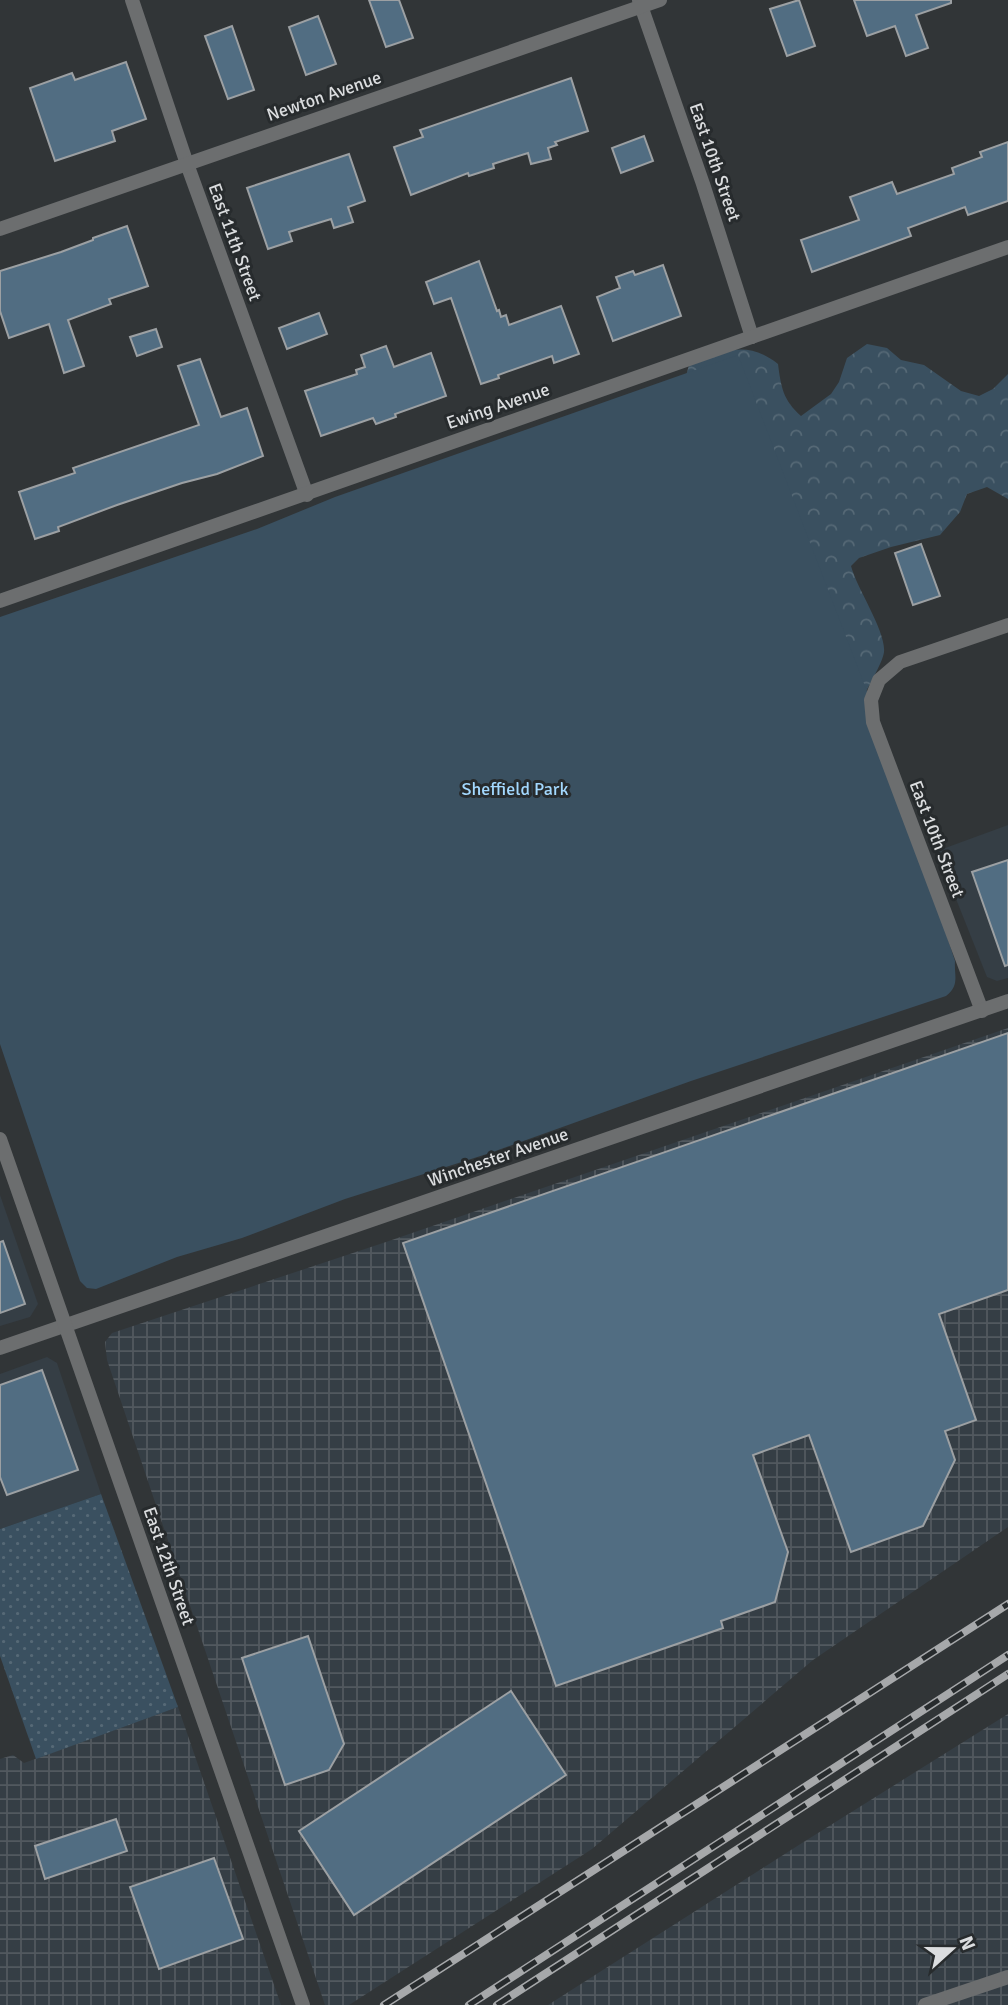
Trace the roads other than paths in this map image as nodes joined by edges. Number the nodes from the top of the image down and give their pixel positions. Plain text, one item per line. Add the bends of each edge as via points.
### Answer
1 (132, 0) edge
2 (660, 0) edge
3 (640, 3) edge
4 (187, 164) junction
5 (0, 229) edge
6 (1008, 247) edge
7 (752, 337) junction
8 (307, 495) junction
9 (0, 601) edge
10 (1008, 625) edge
11 (1008, 1001) edge
12 (982, 1010) junction
13 (0, 1139) edge
14 (64, 1326) junction
15 (0, 1348) edge
16 (1008, 1977) edge
17 (303, 2005) edge
18 (925, 2005) edge

1 - 4 street, East 11th Street
2 - 3 street, Newton Avenue
3 - 4 street, Newton Avenue
3 - 7 street, East 10th Street
4 - 5 street, Newton Avenue
4 - 8 street, East 11th Street
6 - 7 street, Ewing Avenue
7 - 8 street, Ewing Avenue
8 - 9 street, Ewing Avenue
10 - 12 street, East 10th Street via 900,662 879,680 871,700 873,722
11 - 12 street, Winchester Avenue
12 - 14 street, Winchester Avenue
13 - 14 street, East 12th Street
14 - 15 street, Winchester Avenue
14 - 17 street, East 12th Street
16 - 18 street

